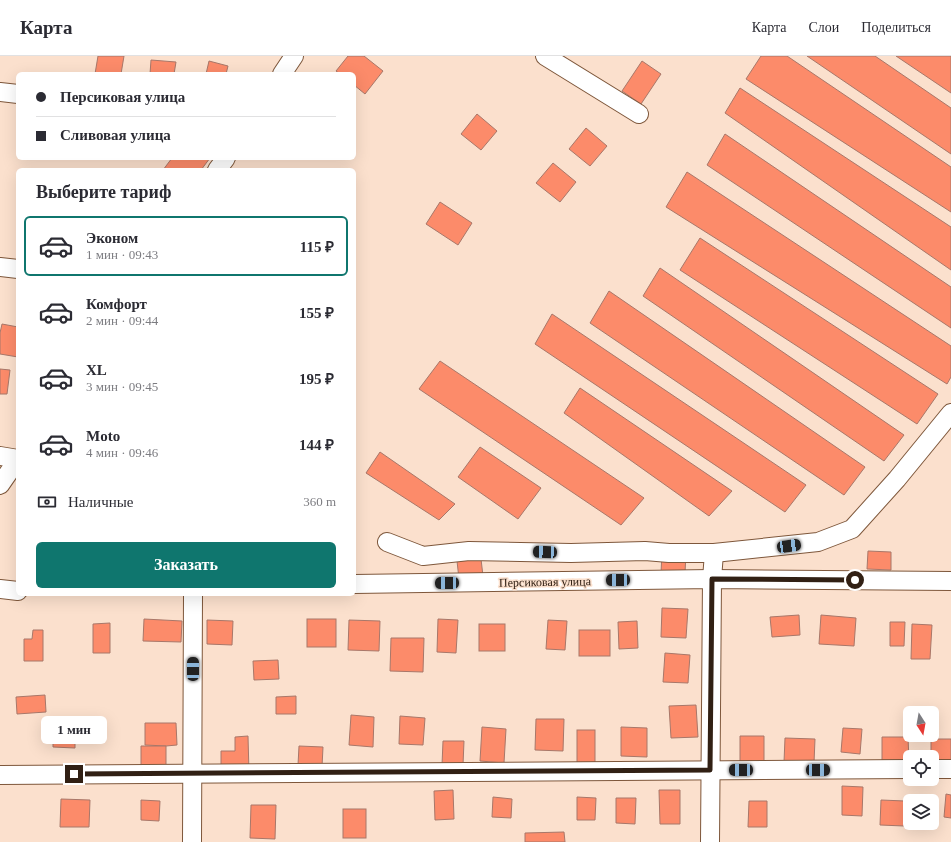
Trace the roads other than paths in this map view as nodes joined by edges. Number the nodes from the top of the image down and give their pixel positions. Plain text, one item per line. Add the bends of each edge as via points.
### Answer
1 (294, 56) edge
2 (545, 56) edge
3 (283, 72) edge
4 (0, 92) edge
5 (16, 94) edge
6 (639, 114) dead end
7 (0, 267) edge
8 (16, 269) edge
9 (951, 413) edge
10 (0, 456) edge
11 (16, 459) edge
12 (16, 462) edge
13 (0, 485) edge
14 (387, 542) dead end
15 (714, 553) junction
16 (712, 579) junction
17 (951, 581) edge
18 (356, 584) edge
19 (0, 589) edge
20 (16, 591) edge
21 (193, 596) edge
22 (903, 769) edge
23 (939, 769) edge
24 (951, 769) edge
25 (710, 770) junction
26 (192, 774) junction
27 (0, 775) edge
28 (192, 842) edge
29 (710, 842) edge

1 - 3 street
2 - 6 street
4 - 5 street
7 - 8 street
9 - 15 street via 852,529 818,542
10 - 11 street
12 - 13 street
14 - 15 street via 423,556 469,551
15 - 16 street
16 - 17 street, Персиковая улица
16 - 18 street, Персиковая улица
16 - 25 street
19 - 20 street
21 - 26 street
22 - 25 street
23 - 24 street
25 - 26 street
25 - 29 street
26 - 27 street
26 - 28 street

